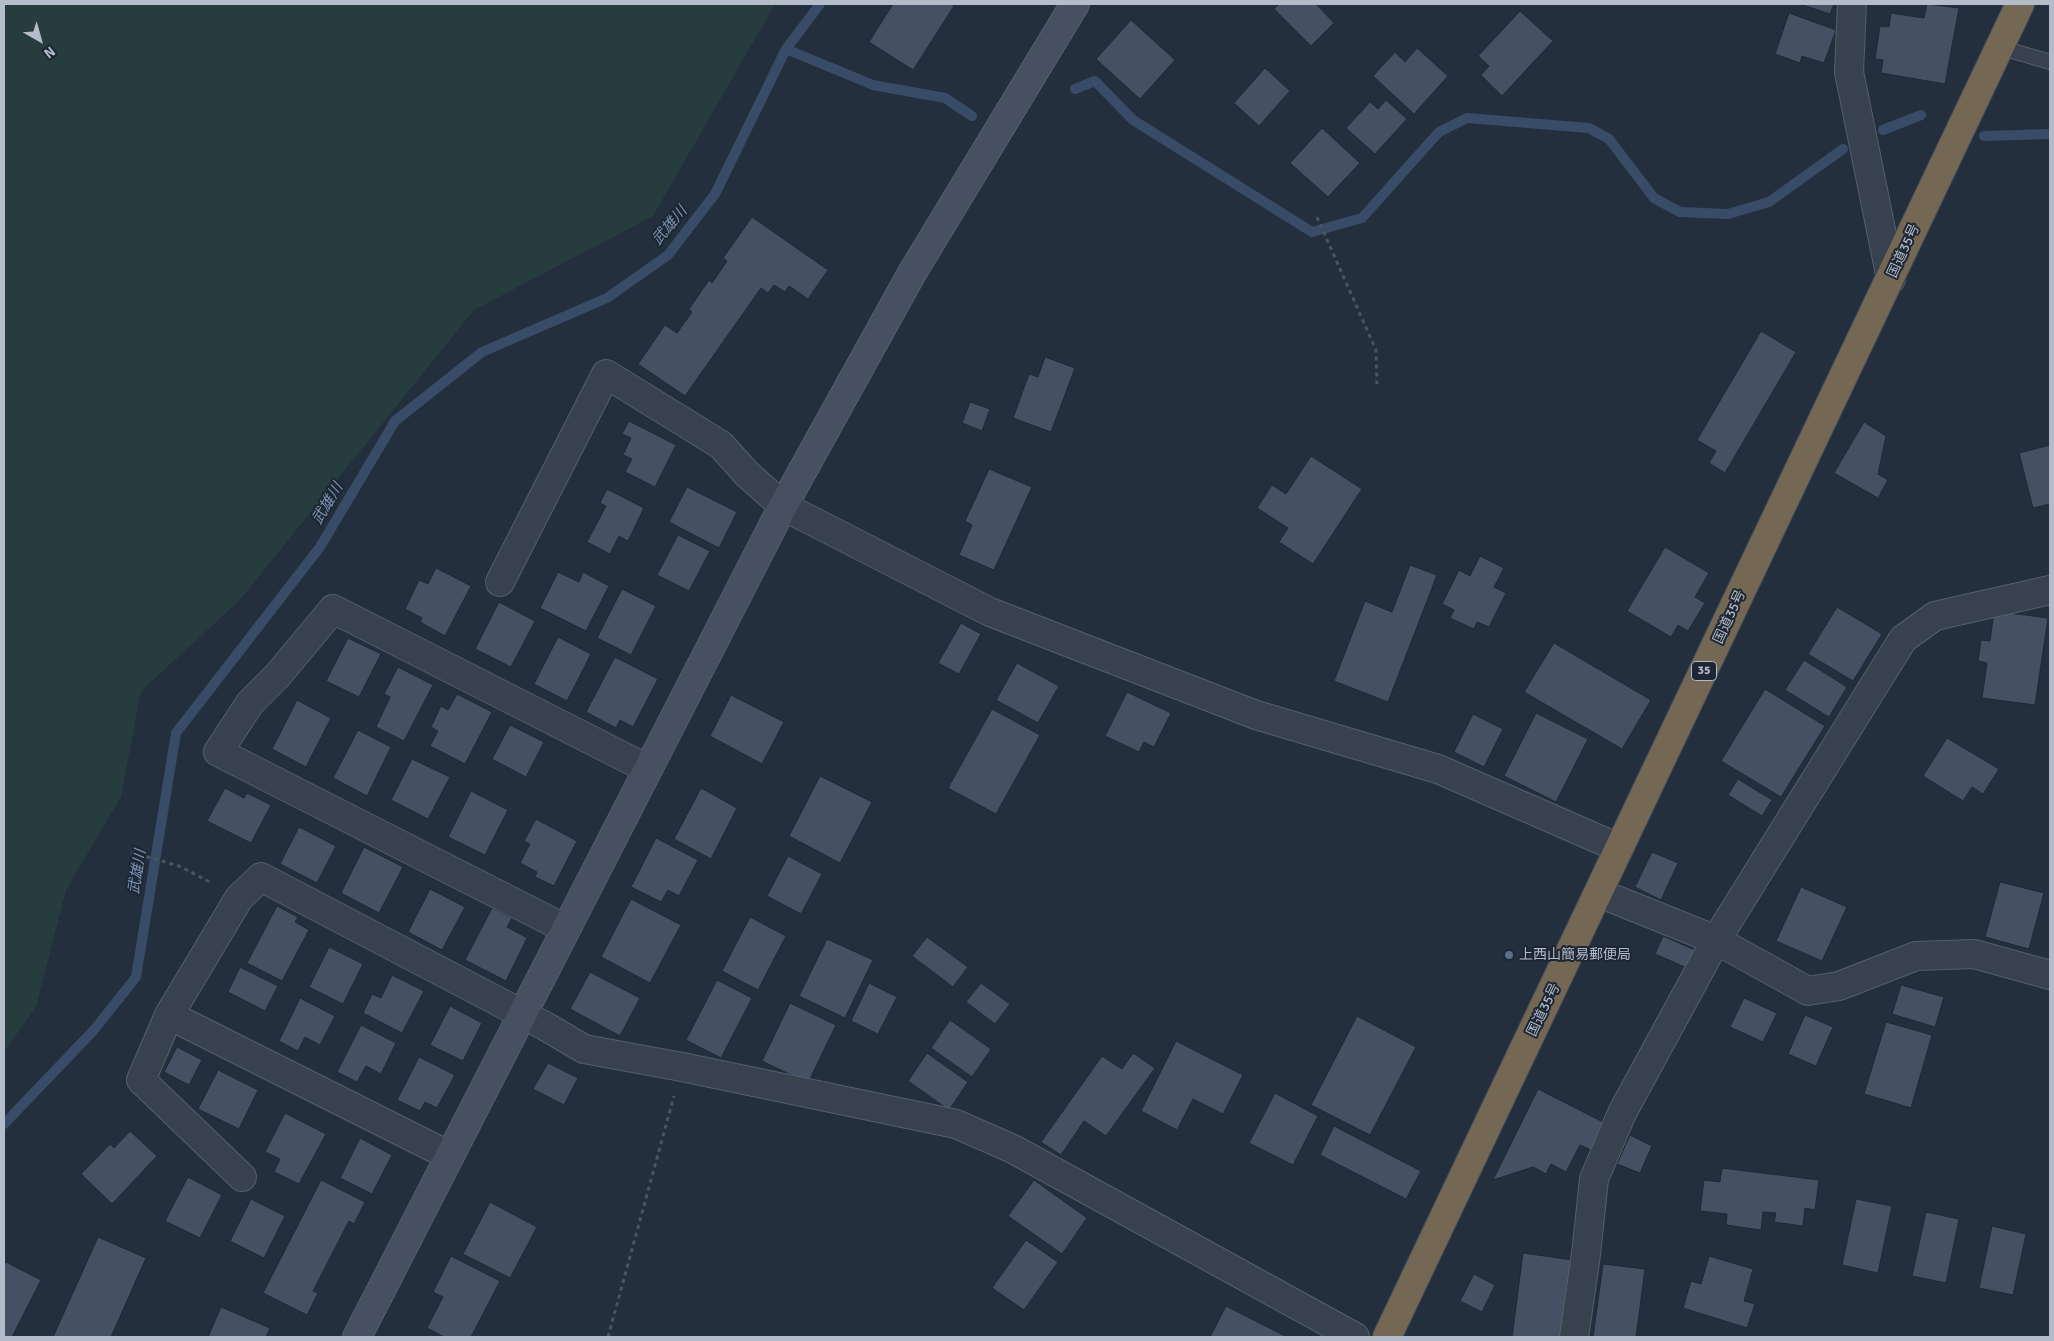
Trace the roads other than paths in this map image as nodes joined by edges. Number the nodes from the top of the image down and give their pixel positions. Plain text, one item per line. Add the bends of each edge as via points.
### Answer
1 (1075, 4) edge
2 (1852, 4) edge
3 (2020, 4) edge
4 (1999, 47) junction
5 (2050, 62) edge
6 (1890, 279) junction
7 (783, 506) junction
8 (500, 582) dead end
9 (2050, 590) edge
10 (648, 769) junction
11 (1620, 848) junction
12 (1599, 893) junction
13 (566, 929) junction
14 (1716, 940) junction
15 (2050, 975) edge
16 (522, 1014) junction
17 (169, 1015) junction
18 (450, 1156) junction
19 (242, 1177) dead end
20 (356, 1337) edge
21 (1355, 1337) edge
22 (1387, 1337) edge
23 (1574, 1337) edge

1 - 7 street via 912,272
2 - 6 street via 1849,72
3 - 4 highway, 国道35号 / 35
4 - 5 lane
4 - 6 highway, 国道35号 / 35
6 - 11 highway, 国道35号 / 35
7 - 8 street via 747,474 722,445 606,374
7 - 10 street
7 - 11 street via 990,612 1256,714 1438,769
9 - 14 street via 1935,616 1903,638
10 - 13 street
10 - 13 street via 333,610 250,703 218,752
11 - 12 highway, 国道35号 / 35
12 - 14 street
12 - 22 highway, 国道35号 / 35
13 - 16 street
14 - 15 street via 1808,990 1839,986 1916,956 1974,954
14 - 23 street via 1622,1113 1594,1178
16 - 17 street via 261,877 239,898
16 - 18 street
16 - 21 street via 584,1049 956,1124 1013,1149
17 - 18 street
17 - 19 street via 141,1080
18 - 20 street

